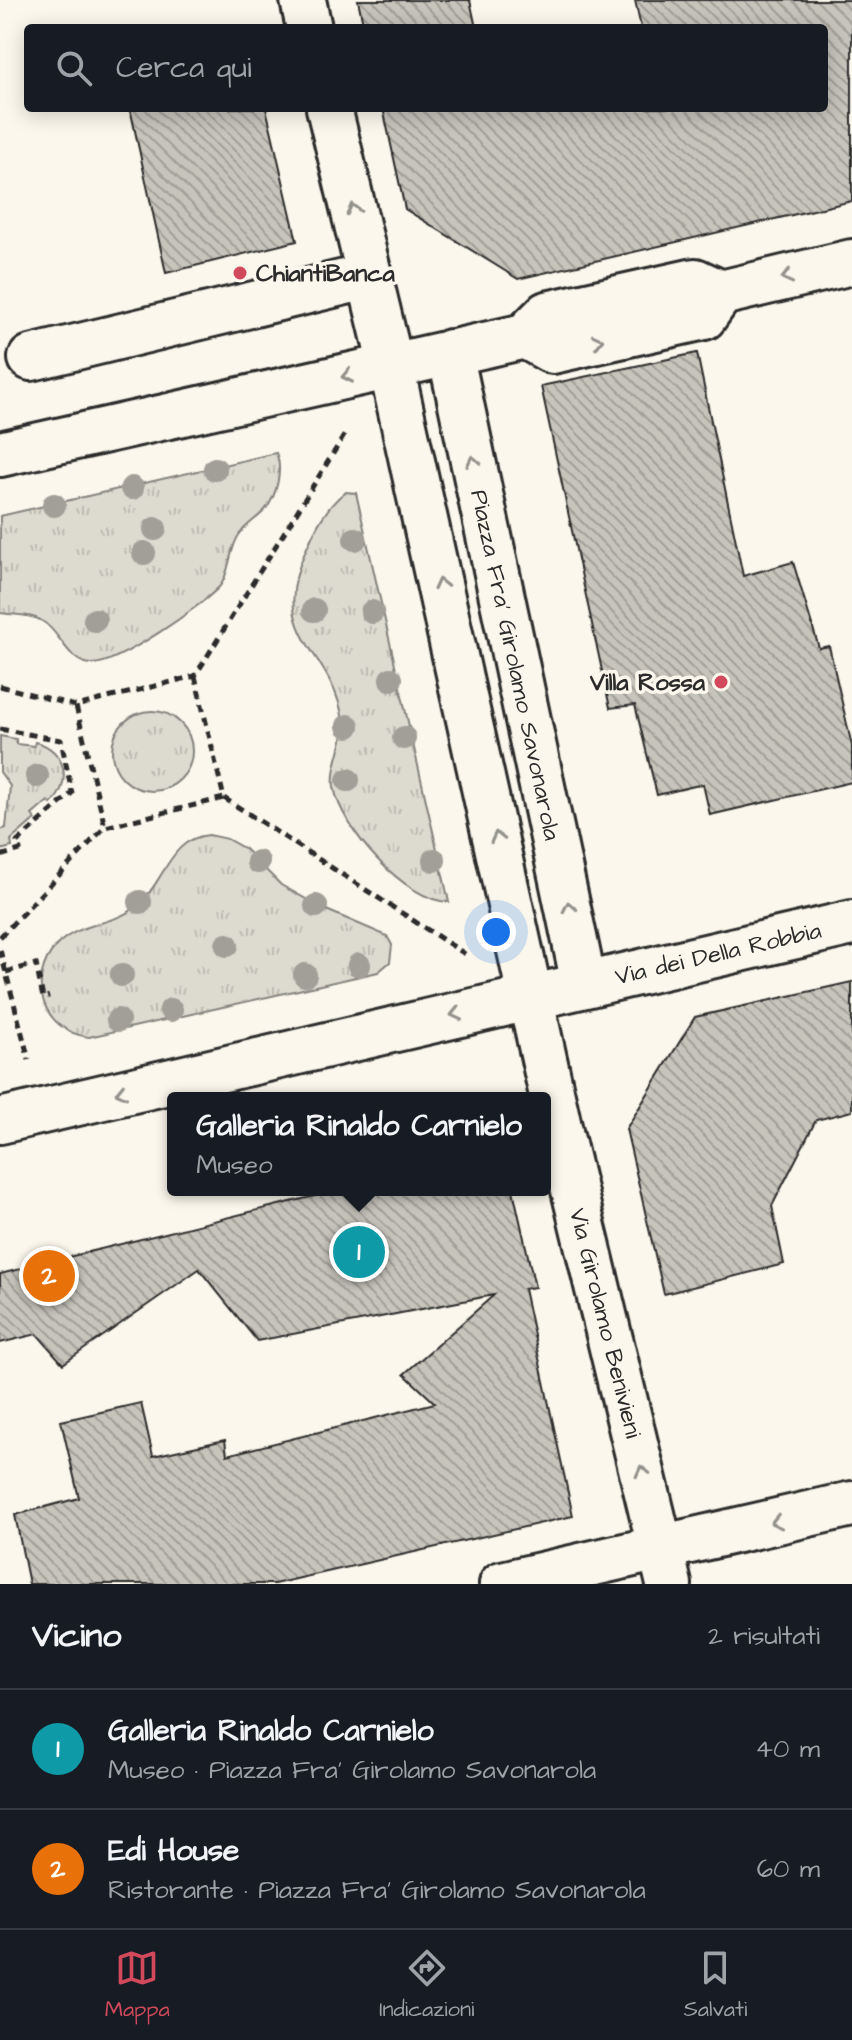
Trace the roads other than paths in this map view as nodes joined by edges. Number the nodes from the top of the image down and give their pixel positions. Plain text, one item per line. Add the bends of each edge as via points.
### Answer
1 (303, 0) edge
2 (308, 24) edge
3 (330, 112) edge
4 (852, 262) edge
5 (370, 276) junction
6 (450, 352) junction
7 (31, 358) dead end
8 (391, 366) junction
9 (0, 454) edge
10 (852, 923) edge
11 (584, 984) junction
12 (532, 996) junction
13 (0, 1121) edge
14 (852, 1504) edge
15 (665, 1566) edge
16 (502, 1584) edge

1 - 2 street
5 -> 3 street
4 -> 6 street via 721,293 704,317 552,351 525,336
5 - 7 street
5 - 8 street
6 - 8 street
11 -> 6 street, Piazza Fra' Girolamo Savonarola
8 -> 9 street
12 -> 8 street
10 - 11 street, Via dei Della Robbia
11 - 12 street
12 -> 13 street
15 -> 12 street, Via Girolamo Benivieni
14 -> 15 street
15 - 16 street

